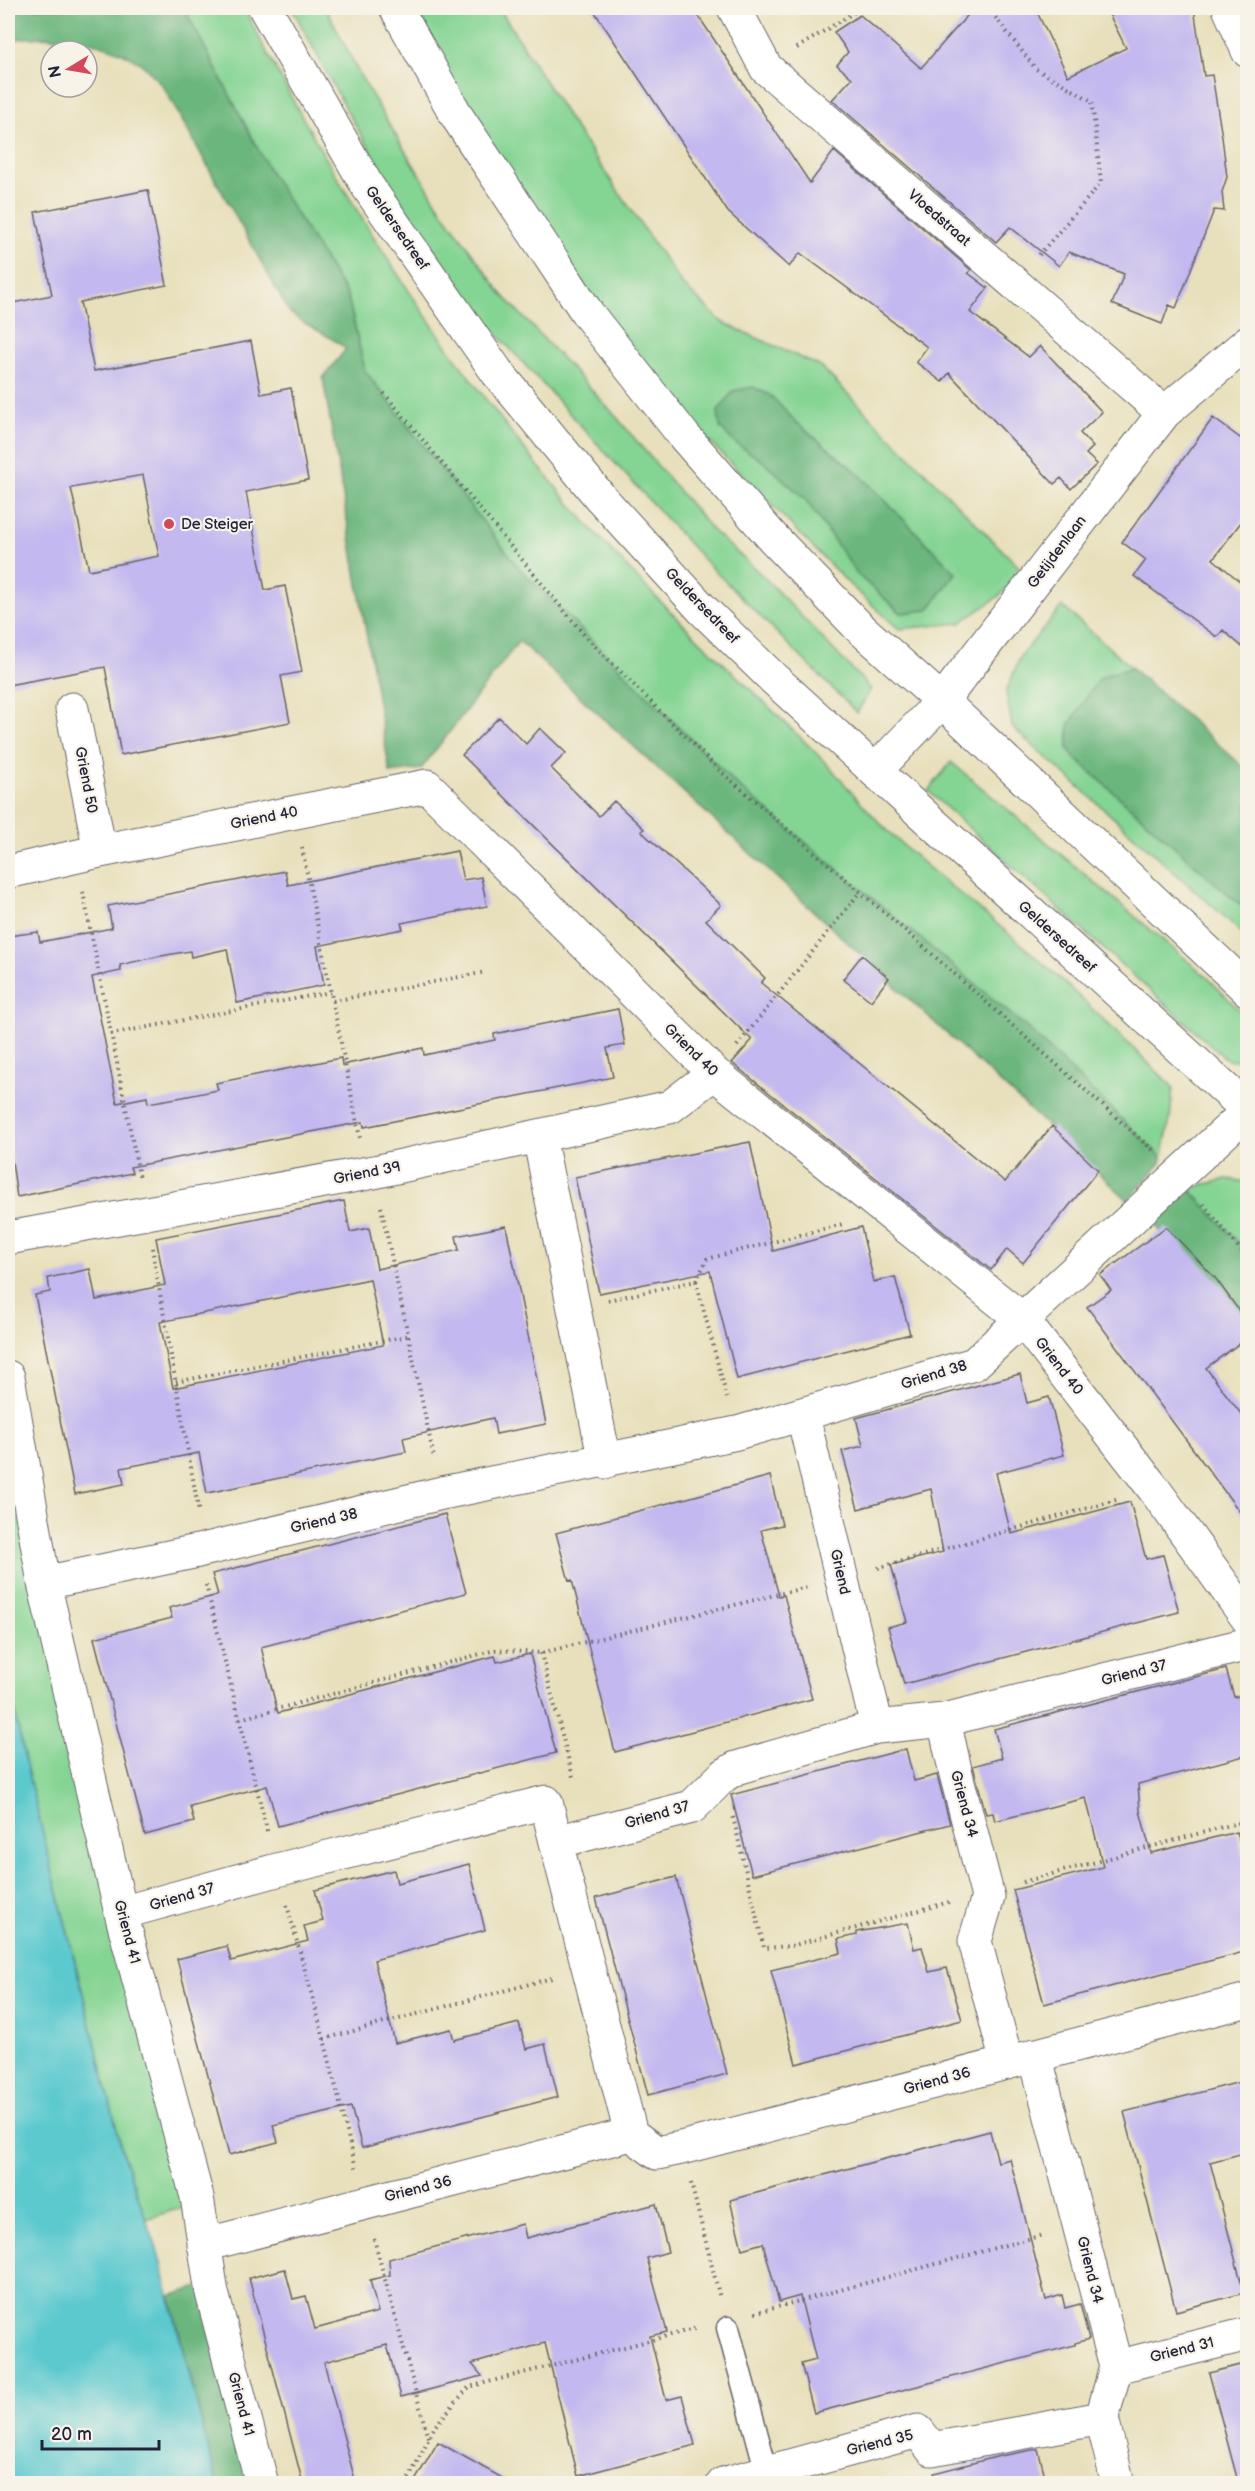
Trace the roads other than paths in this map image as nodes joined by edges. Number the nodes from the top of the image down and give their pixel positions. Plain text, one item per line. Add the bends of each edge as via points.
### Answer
1 (265, 8) edge
2 (396, 8) edge
3 (734, 8) edge
4 (1229, 8) edge
5 (1248, 51) edge
6 (1248, 342) edge
7 (1164, 413) junction
8 (942, 701) junction
9 (72, 709) dead end
10 (875, 771) junction
11 (100, 851) junction
12 (8, 873) edge
13 (1248, 990) edge
14 (714, 1074) junction
15 (1248, 1111) edge
16 (539, 1136) junction
17 (8, 1238) edge
18 (1022, 1319) junction
19 (8, 1377) edge
20 (803, 1416) junction
21 (605, 1462) junction
22 (44, 1583) junction
23 (1248, 1619) edge
24 (1248, 1644) edge
25 (944, 1720) junction
26 (877, 1727) junction
27 (556, 1842) junction
28 (121, 1913) junction
29 (1248, 2000) edge
30 (1021, 2059) junction
31 (632, 2134) junction
32 (204, 2245) junction
33 (728, 2328) road end
34 (1248, 2334) edge
35 (1116, 2367) junction
36 (1101, 2418) junction
37 (767, 2473) junction
38 (262, 2484) edge
39 (723, 2484) edge
40 (1118, 2484) edge

1 - 10 street, Geldersedreef via 368,187 497,372 600,498 703,610
2 - 8 street via 458,118 588,314 662,408 773,538 859,627
3 - 7 street, Vloedstraat via 766,68
4 - 5 street
6 - 7 street, Getijdenlaan
7 - 8 street, Getijdenlaan
8 - 10 street, Getijdenlaan
8 - 13 street
9 - 11 street, Griend 50
10 - 15 street, Geldersedreef
11 - 12 street, Griend 40
11 - 14 street, Griend 40 via 427,786
14 - 16 street, Griend 39 via 670,1107
14 - 18 street, Griend 40
15 - 18 street, Griend 38
16 - 17 street, Griend 39 via 371,1172
16 - 21 street
18 - 20 street, Griend 38 via 974,1364
18 - 23 street, Griend 40 via 1154,1489
19 - 22 street, Griend 41
20 - 21 street, Griend 38
20 - 26 street, Griend
21 - 22 street, Griend 38 via 442,1493
22 - 28 street, Griend 41
24 - 25 street, Griend 37
25 - 26 street, Griend 37
25 - 30 street, Griend 34 via 988,1897 975,1941
26 - 27 street, Griend 37 via 736,1768 692,1807
27 - 28 street, Griend 37 via 546,1802
27 - 31 street
28 - 32 street, Griend 41 via 197,2197
29 - 30 street, Griend 36
30 - 31 street, Griend 36 via 657,2153
30 - 35 street, Griend 34
31 - 32 street, Griend 36
32 - 38 street, Griend 41 via 212,2293
33 - 37 lane
34 - 35 street, Griend 31
35 - 36 street
36 - 37 street, Griend 35 via 932,2449 918,2431
36 - 40 street
37 - 39 street, Griend 35

